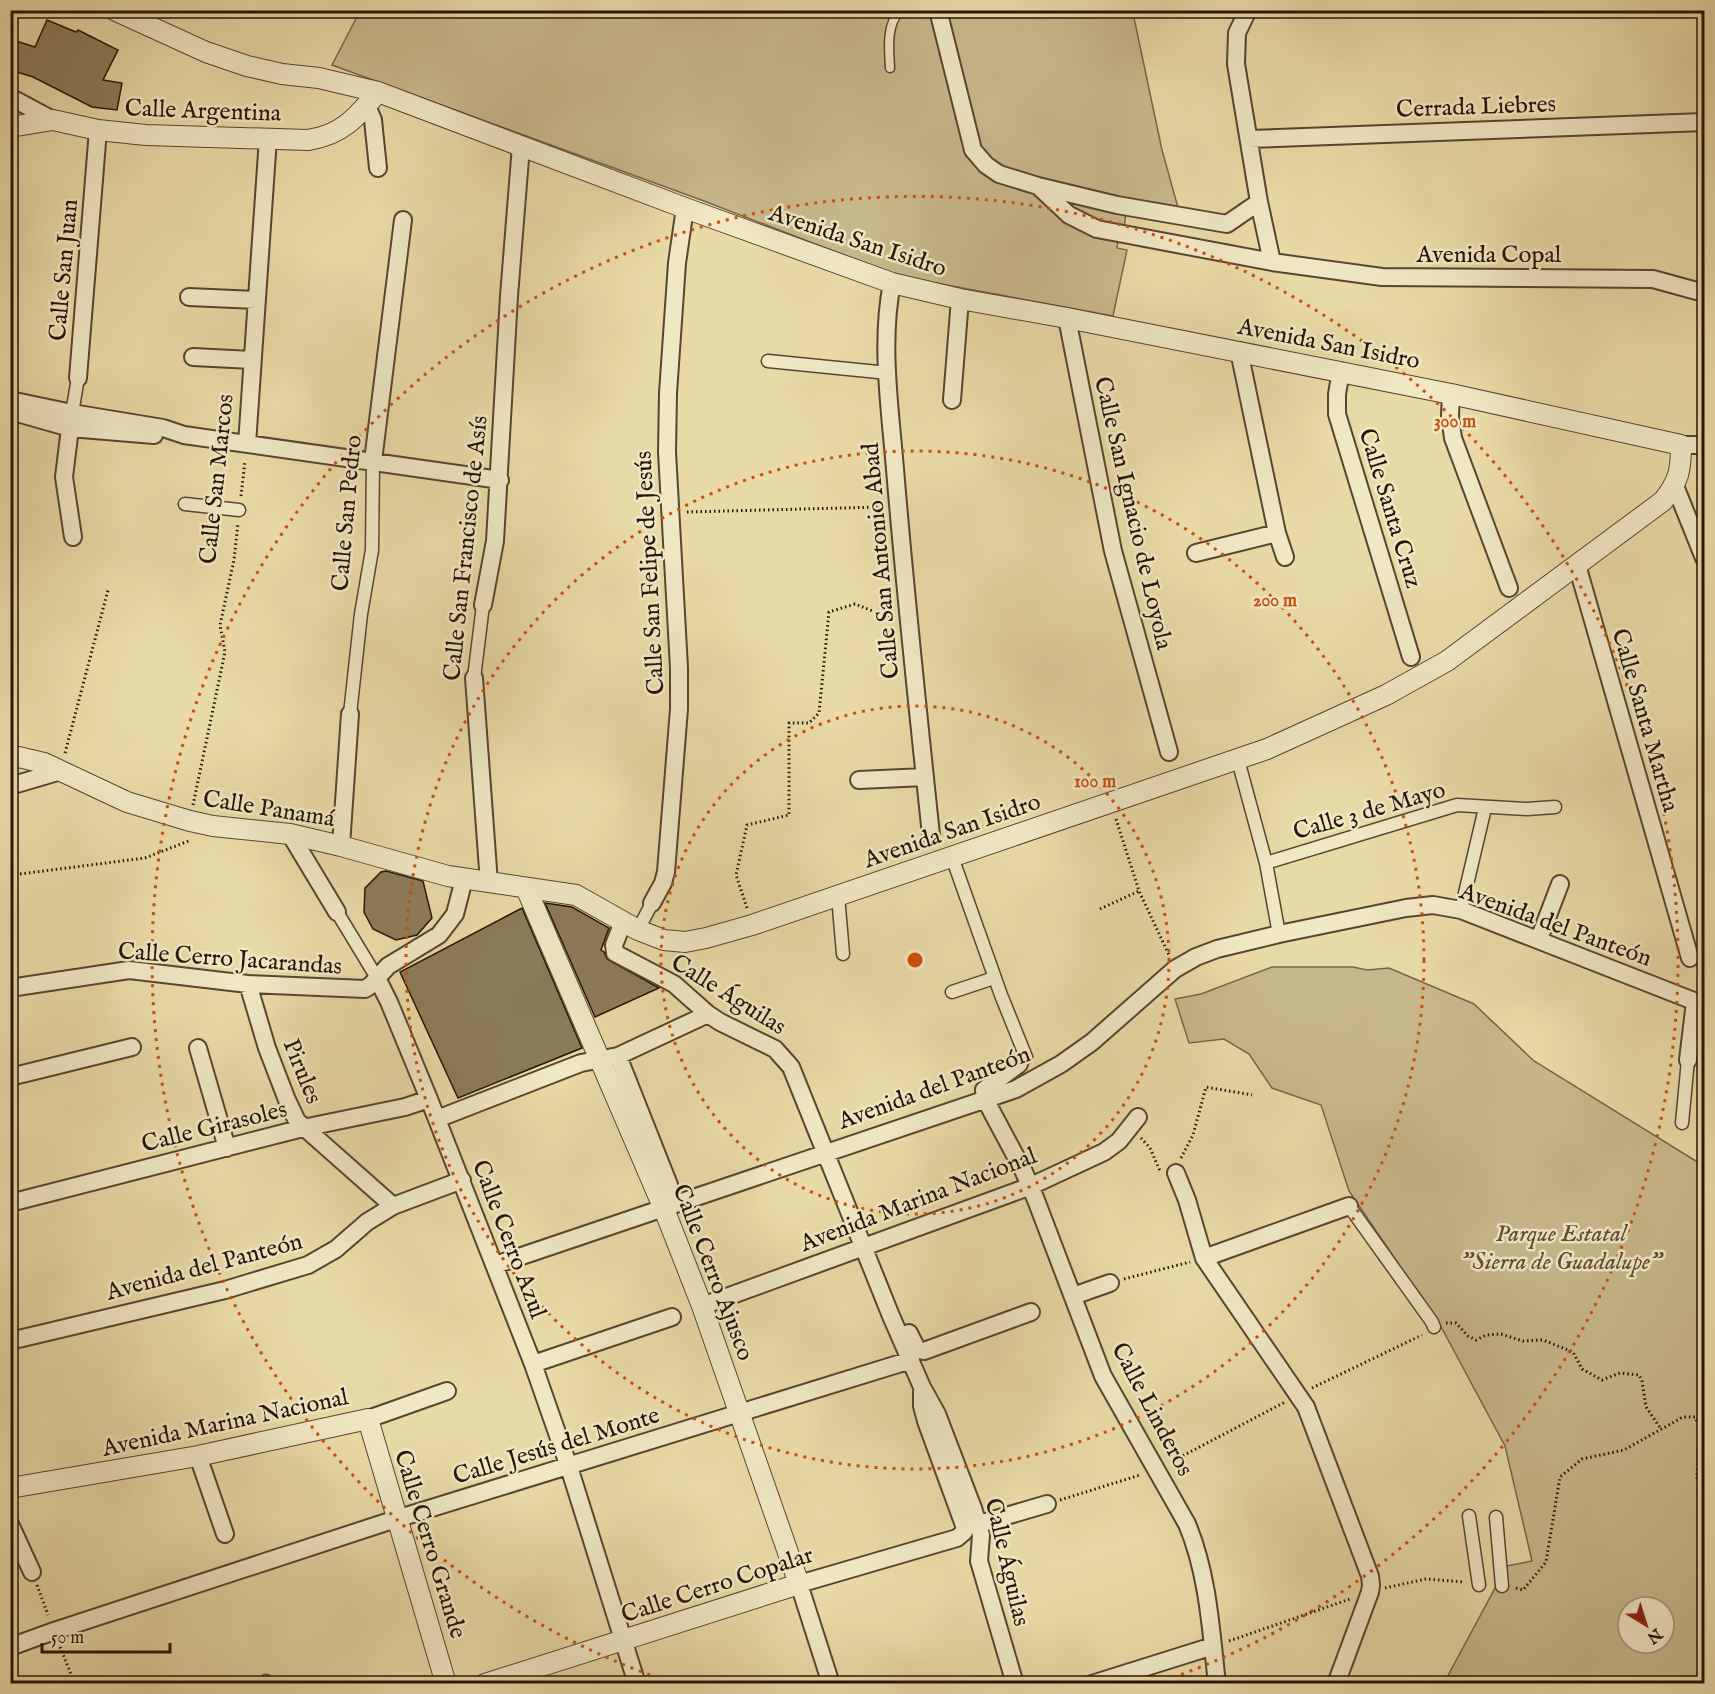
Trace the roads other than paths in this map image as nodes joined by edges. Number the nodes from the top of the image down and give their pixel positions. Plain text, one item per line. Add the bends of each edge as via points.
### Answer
1 (114, 10) edge
2 (900, 10) edge
3 (938, 10) edge
4 (1248, 10) edge
5 (890, 68) dead end
6 (10, 97) edge
7 (373, 99) junction
8 (53, 120) junction
9 (1704, 122) edge
10 (10, 127) edge
11 (98, 130) junction
12 (268, 138) junction
13 (1249, 139) junction
14 (521, 146) junction
15 (378, 168) dead end
16 (1038, 186) junction
17 (1259, 202) junction
18 (685, 208) junction
19 (1139, 208) junction
20 (403, 220) dead end
21 (1227, 224) junction
22 (1135, 236) junction
23 (1224, 252) junction
24 (1272, 262) junction
25 (892, 283) junction
26 (1704, 293) edge
27 (189, 297) dead end
28 (960, 299) junction
29 (256, 300) junction
30 (1067, 318) junction
31 (1239, 351) junction
32 (192, 357) dead end
33 (252, 360) junction
34 (768, 361) dead end
35 (1341, 371) junction
36 (888, 373) junction
37 (78, 378) joint
38 (1451, 394) junction
39 (10, 400) edge
40 (952, 400) dead end
41 (10, 411) edge
42 (71, 420) junction
43 (247, 444) junction
44 (1681, 445) junction
45 (1704, 445) edge
46 (373, 461) junction
47 (500, 480) junction
48 (1675, 486) junction
49 (185, 504) dead end
50 (239, 510) road end
51 (1277, 533) junction
52 (73, 537) dead end
53 (1196, 554) dead end
54 (1286, 556) dead end
55 (1704, 558) edge
56 (1577, 565) junction
57 (1509, 588) dead end
58 (483, 605) joint
59 (1411, 657) dead end
60 (474, 678) joint
61 (350, 714) joint
62 (1169, 752) dead end
63 (10, 755) edge
64 (1238, 760) junction
65 (61, 771) junction
66 (925, 777) junction
67 (860, 780) dead end
68 (10, 786) edge
69 (1555, 807) dead end
70 (1485, 808) junction
71 (290, 834) junction
72 (930, 835) dead end
73 (341, 846) junction
74 (952, 857) junction
75 (1266, 862) junction
76 (464, 879) junction
77 (489, 884) junction
78 (1560, 884) dead end
79 (526, 888) junction
80 (838, 896) junction
81 (652, 903) joint
82 (1461, 910) junction
83 (337, 912) joint
84 (630, 926) junction
85 (1279, 934) junction
86 (1539, 939) junction
87 (843, 954) dead end
88 (1690, 957) dead end
89 (377, 978) junction
90 (994, 978) junction
91 (248, 984) junction
92 (10, 988) edge
93 (952, 992) dead end
94 (1700, 1004) edge
95 (708, 1014) junction
96 (132, 1047) dead end
97 (198, 1048) dead end
98 (608, 1057) junction
99 (1688, 1060) joint
100 (1019, 1064) joint
101 (10, 1077) edge
102 (429, 1099) junction
103 (985, 1099) junction
104 (1138, 1117) dead end
105 (437, 1119) junction
106 (1682, 1123) dead end
107 (303, 1128) junction
108 (227, 1148) junction
109 (826, 1151) junction
110 (1176, 1173) road end
111 (462, 1180) junction
112 (1030, 1186) junction
113 (10, 1203) edge
114 (393, 1206) junction
115 (1349, 1206) joint
116 (664, 1209) junction
117 (865, 1248) junction
118 (1204, 1258) junction
119 (495, 1265) junction
120 (1110, 1282) road end
121 (882, 1292) junction
122 (1074, 1296) junction
123 (702, 1306) junction
124 (1030, 1312) dead end
125 (672, 1317) dead end
126 (1434, 1327) road end
127 (10, 1341) edge
128 (911, 1360) junction
129 (533, 1364) junction
130 (922, 1387) junction
131 (447, 1391) dead end
132 (740, 1414) junction
133 (368, 1419) junction
134 (198, 1456) junction
135 (569, 1467) junction
136 (10, 1488) edge
137 (1047, 1504) road end
138 (1469, 1516) dead end
139 (1497, 1517) dead end
140 (396, 1519) junction
141 (10, 1524) edge
142 (979, 1524) junction
143 (964, 1532) joint
144 (225, 1534) dead end
145 (33, 1572) road end
146 (799, 1584) junction
147 (1479, 1585) dead end
148 (1502, 1586) road end
149 (622, 1641) junction
150 (1213, 1646) junction
151 (10, 1647) edge
152 (446, 1683) edge
153 (485, 1683) edge
154 (637, 1683) edge
155 (831, 1683) edge
156 (1015, 1683) edge
157 (1092, 1683) edge
158 (1217, 1683) edge
159 (1336, 1683) edge

1 - 7 street, Avenida San Isidro via 206,52 247,66 319,78
2 - 5 lane via 891,25
3 - 16 street, Avenida Copal via 973,150 999,174
4 - 13 street via 1237,33 1236,64
6 - 8 street
7 - 12 street, Calle Argentina via 334,134 308,140
7 - 14 street, Avenida San Isidro
7 - 15 street
8 - 10 street, Calle Argentina
8 - 11 street, Calle Argentina
9 - 13 street, Cerrada Liebres
11 - 12 street, Calle Argentina
11 - 37 street, Calle San Juan
12 - 29 street, Calle San Marcos
13 - 17 street
14 - 18 street, Avenida San Isidro
14 - 47 street, Calle San Francisco de Asís
16 - 19 street, Avenida Copal
16 - 22 street, Avenida Copal via 1069,215 1097,229
17 - 21 street
17 - 24 street
18 - 25 street, Avenida San Isidro
18 - 81 street, Calle San Felipe de Jesús via 676,263 667,452 679,709 666,872
19 - 21 street, Avenida Copal
19 - 22 street
20 - 46 street, Calle San Pedro
21 - 23 street
22 - 23 street, Avenida Copal
23 - 24 street, Avenida Copal
24 - 26 street, Avenida Copal via 1382,277 1653,279
25 - 28 street, Avenida San Isidro
25 - 36 street, Calle San Antonio Abad via 887,307
27 - 29 street
28 - 30 street, Avenida San Isidro
28 - 40 street
29 - 33 street, Calle San Marcos
30 - 31 street, Avenida San Isidro
30 - 62 street, Calle San Ignacio de Loyola via 1113,551
31 - 35 street, Avenida San Isidro
31 - 51 street
32 - 33 street
33 - 43 street, Calle San Marcos
34 - 36 street
35 - 38 street, Avenida San Isidro
35 - 59 street, Calle Santa Cruz via 1337,414
36 - 66 street, Calle San Antonio Abad
37 - 42 street, Calle San Juan
38 - 44 street, Avenida San Isidro
38 - 57 street via 1453,438
39 - 42 street
41 - 42 street
42 - 43 street via 152,426
42 - 52 street, Calle San Juan via 64,477
43 - 46 street
44 - 45 street, Avenida San Isidro
44 - 48 street via 1681,467
46 - 47 street
46 - 61 street, Calle San Pedro via 372,550
47 - 58 street, Calle San Francisco de Asís via 495,542
48 - 55 street
48 - 56 street, Avenida San Isidro via 1664,501
49 - 50 street
51 - 53 street
51 - 54 street
56 - 64 street, Avenida San Isidro via 1417,679
56 - 88 street, Calle Santa Martha
58 - 60 street, Calle San Francisco de Asís
60 - 77 street, Calle San Francisco de Asís
61 - 73 street, Calle San Pedro
63 - 65 street, Calle Panamá
64 - 74 street, Avenida San Isidro
64 - 75 street
65 - 68 street
65 - 71 street, Calle Panamá via 127,802 190,821
66 - 67 street
66 - 72 street, Calle San Antonio Abad
69 - 70 street, Calle 3 de Mayo
70 - 75 street, Calle 3 de Mayo via 1458,805
70 - 82 street
71 - 73 street, Calle Panamá
71 - 83 street, Calle Cerro Azul
73 - 76 street, Calle Panamá
74 - 80 street, Avenida San Isidro
74 - 90 street
75 - 85 street
76 - 77 street, Calle Panamá
76 - 89 street, Calle Cerro Jacarandas via 455,914 439,935 388,966
77 - 79 street, Calle Panamá
78 - 86 street
79 - 84 street, Avenida San Isidro via 576,895
79 - 98 street, Calle Cerro Ajusco
80 - 84 street, Avenida San Isidro via 752,926 685,942 664,940
80 - 87 street
81 - 84 street, Calle San Felipe de Jesús
82 - 85 street, Avenida del Panteón via 1406,908
82 - 86 street, Avenida del Panteón
83 - 89 street, Calle Cerro Azul
84 - 95 street, Calle Águilas via 614,945 615,953 674,984
85 - 103 street, Avenida del Panteón via 1196,957 1175,969 1061,1064 1016,1089
86 - 94 street, Avenida del Panteón
89 - 91 street, Calle Cerro Jacarandas via 359,990
89 - 102 street, Calle Cerro Azul
90 - 93 street
90 - 100 street via 1026,1057
91 - 92 street, Calle Cerro Jacarandas via 129,970
91 - 107 street, Pirules via 286,1100
94 - 99 street
95 - 98 street
95 - 109 street, Calle Águilas via 761,1041 786,1059
96 - 101 street
97 - 108 street
98 - 105 street via 581,1063
98 - 116 street, Calle Cerro Ajusco
99 - 106 street
100 - 103 street via 984,1090
102 - 105 street, Calle Cerro Azul
102 - 107 street, Calle Girasoles
103 - 109 street, Avenida del Panteón
103 - 112 street, Calle Linderos
104 - 112 street, Avenida Marina Nacional via 1119,1141 1104,1152
105 - 111 street, Calle Cerro Azul
107 - 108 street, Calle Girasoles
107 - 114 street, Pirules
108 - 113 street, Calle Girasoles
109 - 116 street, Avenida del Panteón
109 - 117 street, Calle Águilas
110 - 118 street
111 - 114 street, Avenida del Panteón
111 - 119 street, Calle Cerro Azul
112 - 117 street, Avenida Marina Nacional
112 - 122 street, Calle Linderos
114 - 127 street, Avenida del Panteón via 308,1265 225,1290
115 - 118 street
115 - 126 street
116 - 119 street, Avenida del Panteón
116 - 123 street, Calle Cerro Ajusco
117 - 121 street, Calle Águilas
117 - 123 street, Avenida Marina Nacional
118 - 159 street via 1306,1407 1370,1576 1370,1592
119 - 129 street, Calle Cerro Azul
120 - 122 street
121 - 124 street via 892,1302 917,1349 922,1351
121 - 128 street, Calle Águilas
122 - 150 street, Calle Linderos via 1103,1376 1194,1541
123 - 132 street, Calle Cerro Ajusco
125 - 129 street
128 - 130 street, Calle Águilas
128 - 132 street, Calle Jesús del Monte
129 - 135 street, Calle Cerro Azul
130 - 142 street, Calle Águilas via 937,1414
130 - 143 street, Calle Águilas via 926,1421 965,1524
131 - 133 street, Avenida Marina Nacional
132 - 135 street, Calle Jesús del Monte
132 - 146 street, Calle Cerro Ajusco
133 - 134 street, Avenida Marina Nacional
133 - 140 street, Calle Cerro Grande
134 - 136 street, Avenida Marina Nacional
134 - 144 street
135 - 140 street, Calle Jesús del Monte
135 - 149 street, Calle Cerro Azul
137 - 142 street
138 - 147 street
139 - 148 street
140 - 151 street, Calle Jesús del Monte
140 - 152 street, Calle Cerro Grande
141 - 145 street
142 - 156 street, Calle Águilas via 979,1561
143 - 146 street, Calle Cerro Copalar via 957,1538
146 - 149 street, Calle Cerro Copalar
146 - 155 street, Calle Cerro Ajusco
149 - 153 street, Calle Cerro Copalar
149 - 154 street, Calle Cerro Azul
150 - 157 street
150 - 158 street, Calle Linderos

